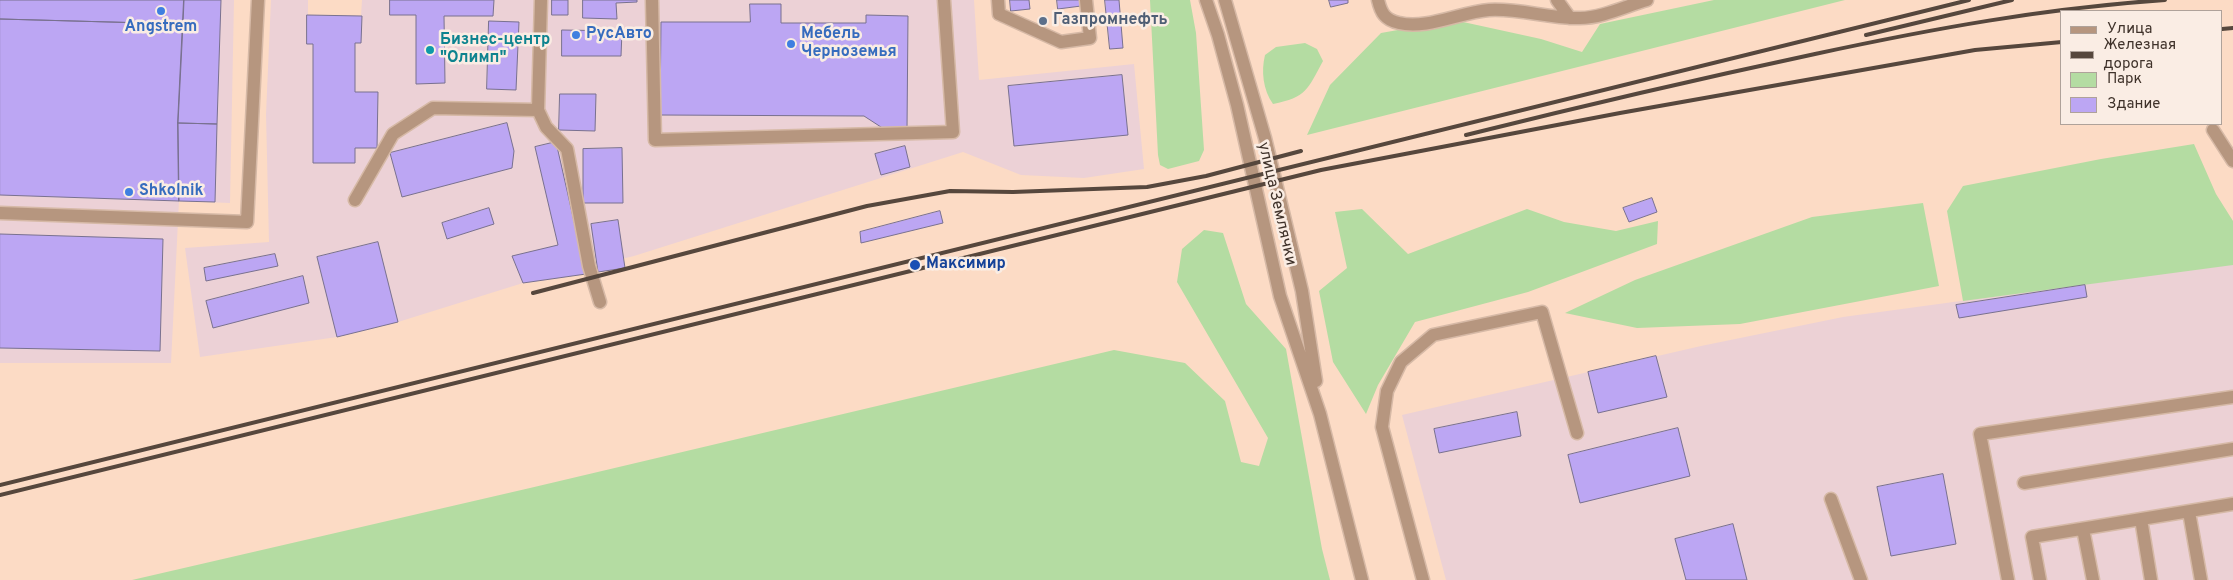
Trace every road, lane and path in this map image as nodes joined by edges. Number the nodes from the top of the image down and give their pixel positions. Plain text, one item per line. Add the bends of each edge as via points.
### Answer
1 (258, 0) edge
2 (541, 0) edge
3 (652, 0) edge
4 (944, 0) edge
5 (998, 0) edge
6 (1086, 0) edge
7 (1206, 0) edge
8 (1225, 0) edge
9 (1557, 0) edge
10 (1646, 0) edge
11 (1379, 5) edge
12 (1570, 18) junction
13 (538, 110) junction
14 (2213, 130) dead end
15 (2233, 161) edge
16 (355, 200) dead end
17 (0, 213) edge
18 (600, 302) dead end
19 (2233, 397) edge
20 (1320, 414) junction
21 (1577, 433) dead end
22 (2233, 449) edge
23 (2024, 483) dead end
24 (1831, 499) dead end
25 (2233, 504) edge
26 (2190, 512) junction
27 (2141, 519) junction
28 (2083, 528) junction
29 (1362, 580) edge
30 (1423, 580) edge
31 (1861, 580) edge
32 (2008, 580) edge
33 (2040, 580) edge
34 (2092, 580) edge
35 (2150, 580) edge
36 (2201, 580) edge

1 - 17 street via 247,222
2 - 13 street
3 - 4 street via 655,140 953,132
5 - 6 street via 999,14 1061,42 1090,38
7 - 20 street, улица Землячки via 1237,106 1280,296
8 - 20 street, улица Землячки via 1265,138 1302,291
9 - 12 street
10 - 12 street via 1594,16
11 - 12 street via 1388,20 1410,26 1488,10 1515,10
13 - 16 street via 433,108 394,134
13 - 18 street via 546,126 566,149 589,266
14 - 15 street
19 - 32 street via 1980,434
20 - 29 street, улица Землячки
21 - 30 street via 1542,312 1433,335 1401,362 1387,391 1382,427
22 - 23 street
24 - 31 street
25 - 26 street
26 - 27 street
26 - 36 street
27 - 28 street
27 - 35 street
28 - 33 street via 2032,537
28 - 34 street

